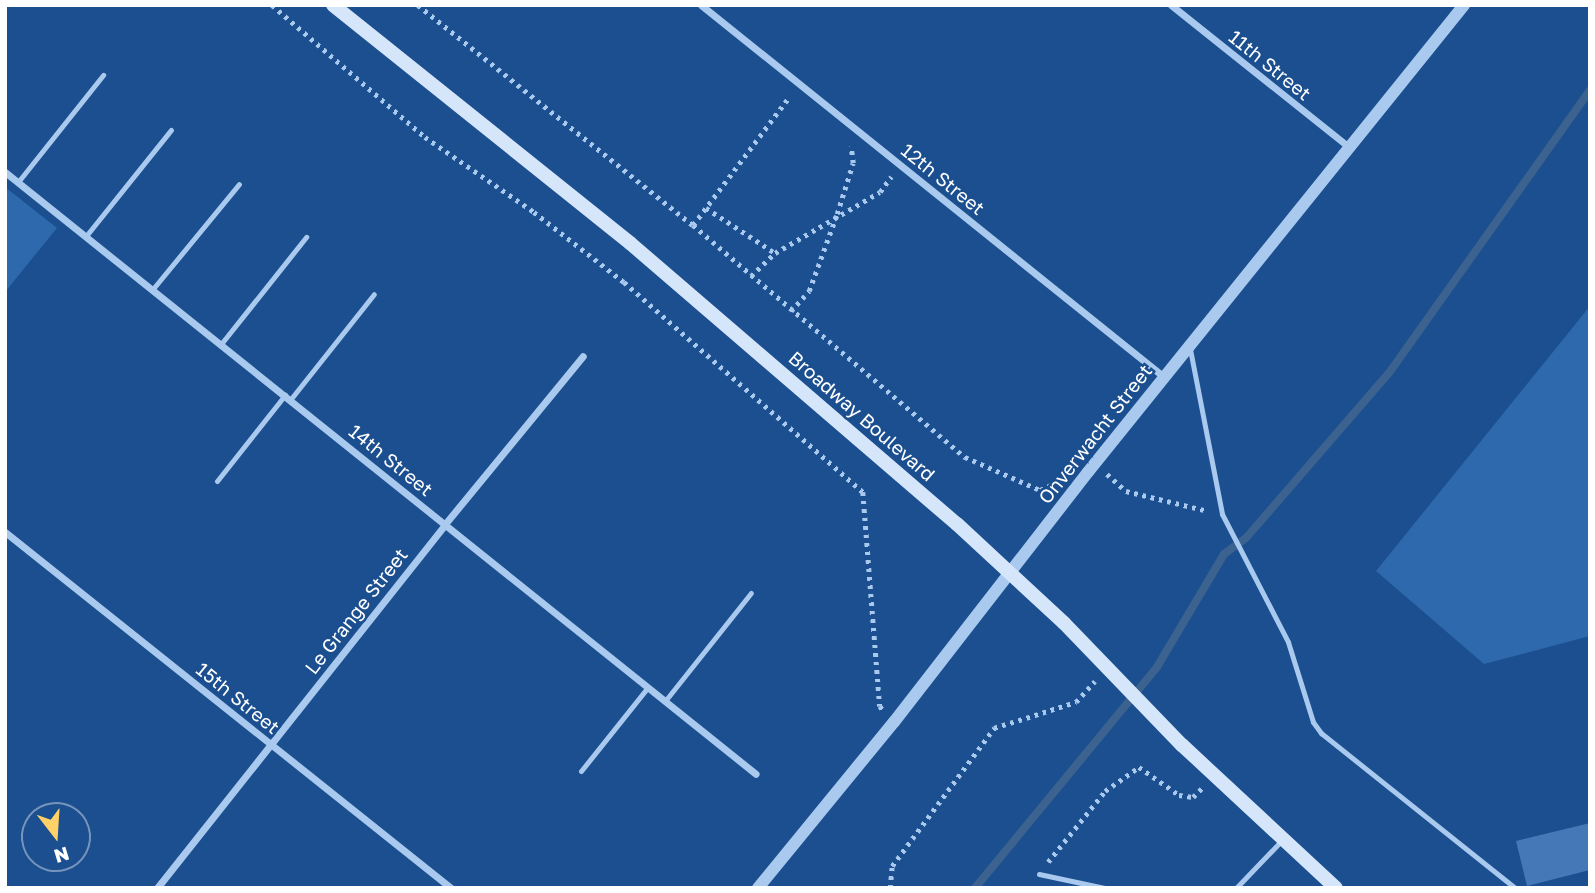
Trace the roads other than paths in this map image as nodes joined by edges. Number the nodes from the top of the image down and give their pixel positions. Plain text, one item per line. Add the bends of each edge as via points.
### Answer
1 (333, 5) edge
2 (701, 5) edge
3 (1171, 5) edge
4 (1464, 5) edge
5 (103, 75) dead end
6 (171, 130) dead end
7 (1350, 148) junction
8 (5, 172) edge
9 (18, 182) junction
10 (239, 184) dead end
11 (86, 236) junction
12 (306, 237) dead end
13 (152, 290) junction
14 (374, 294) dead end
15 (221, 344) junction
16 (1189, 346) junction
17 (583, 356) dead end
18 (1164, 377) junction
19 (288, 398) junction
20 (217, 481) dead end
21 (445, 524) junction
22 (5, 532) edge
23 (1010, 572) junction
24 (751, 593) dead end
25 (648, 687) junction
26 (665, 701) junction
27 (272, 744) junction
28 (581, 771) dead end
29 (756, 774) dead end
30 (1283, 839) junction
31 (1039, 874) road end
32 (157, 888) edge
33 (451, 888) edge
34 (758, 888) edge
35 (1105, 888) edge
36 (1236, 888) edge
37 (1336, 888) edge
38 (1515, 888) edge

1 - 23 main road, Broadway Boulevard via 640,252
2 - 18 street, 12th Street
3 - 7 street, 11th Street
4 - 7 street, Onverwacht Street
5 - 9 lane
6 - 11 lane
7 - 16 street, Onverwacht Street
8 - 9 street, 14th Street
9 - 11 street, 14th Street
10 - 13 lane
11 - 13 street, 14th Street
12 - 15 lane
13 - 15 street, 14th Street
14 - 19 lane
15 - 19 street, 14th Street
16 - 18 street, Onverwacht Street
16 - 38 lane via 1222,514 1288,642 1316,727
17 - 21 street, Le Grange Street
18 - 23 street, Onverwacht Street
19 - 20 lane
19 - 21 street, 14th Street
21 - 25 street, 14th Street
21 - 27 street, Le Grange Street
22 - 27 street, 15th Street
23 - 30 main road, Broadway Boulevard
23 - 34 street, Onverwacht Street
24 - 26 lane
25 - 26 street, 14th Street
25 - 28 lane
26 - 29 street, 14th Street
27 - 32 street, Le Grange Street
27 - 33 street, 15th Street
30 - 36 lane
30 - 37 main road, Broadway Boulevard
31 - 35 lane

